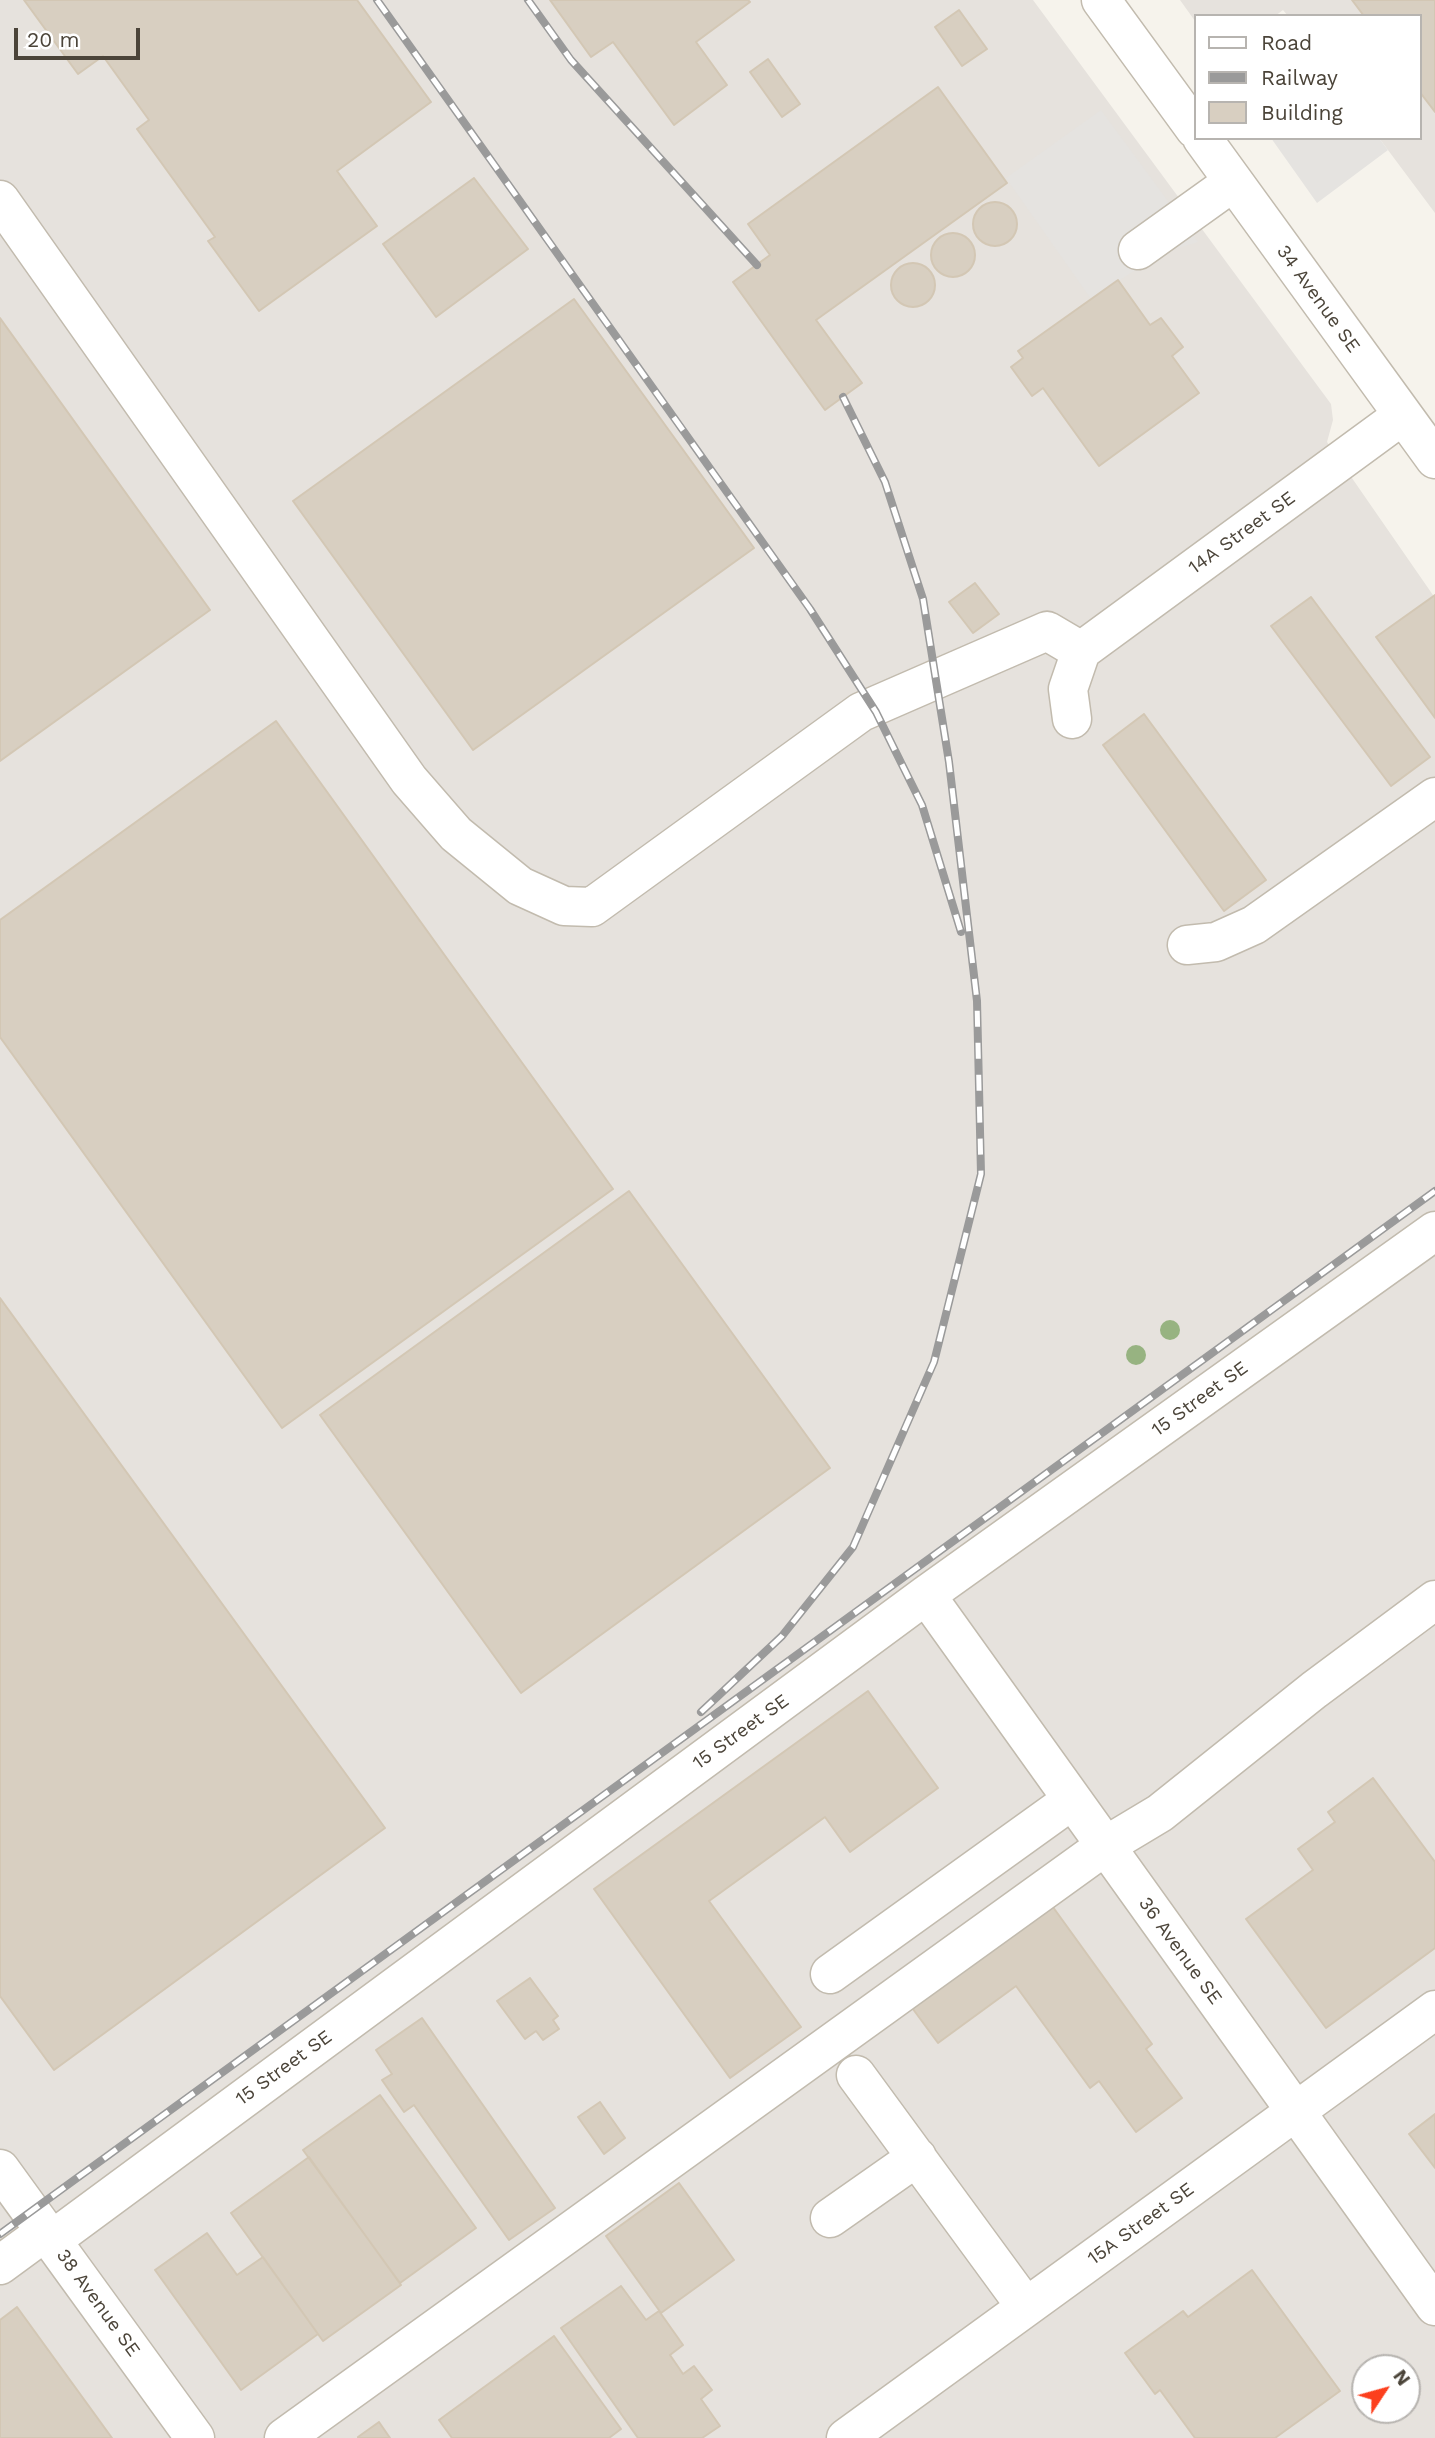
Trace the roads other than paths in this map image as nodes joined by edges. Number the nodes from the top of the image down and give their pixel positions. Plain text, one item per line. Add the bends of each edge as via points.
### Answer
1 (1101, 0) edge
2 (1194, 129) edge
3 (1203, 140) edge
4 (1233, 182) junction
5 (0, 200) edge
6 (1138, 250) dead end
7 (1403, 415) junction
8 (1435, 459) edge
9 (1081, 651) junction
10 (1072, 719) dead end
11 (1435, 797) edge
12 (1187, 945) dead end
13 (1435, 1231) edge
14 (926, 1595) junction
15 (1435, 1600) edge
16 (1072, 1800) junction
17 (1105, 1846) junction
18 (830, 1974) dead end
19 (1435, 2010) edge
20 (856, 2075) dead end
21 (1295, 2111) junction
22 (917, 2157) junction
23 (0, 2169) edge
24 (830, 2218) dead end
25 (49, 2236) junction
26 (0, 2265) edge
27 (1435, 2306) edge
28 (1026, 2307) junction
29 (195, 2438) edge
30 (284, 2438) edge
31 (846, 2438) edge

1 - 2 street
3 - 4 street, 34 Avenue SE
4 - 6 street
4 - 7 street, 34 Avenue SE
5 - 9 street via 409,780 456,834 520,886 564,906 592,907 861,712 1047,631
7 - 8 street, 34 Avenue SE
7 - 9 street, 14A Street SE
9 - 10 street via 1068,689
11 - 12 street via 1254,925 1216,942
13 - 14 street, 15 Street SE
14 - 16 street, 36 Avenue SE
14 - 25 street, 15 Street SE
15 - 17 street via 1160,1813
16 - 17 street, 36 Avenue SE
16 - 18 street
17 - 21 street, 36 Avenue SE
17 - 30 street
19 - 21 street, 15A Street SE
20 - 22 street
21 - 27 street, 36 Avenue SE
21 - 28 street, 15A Street SE
22 - 24 street
22 - 28 street
23 - 25 street, 38 Avenue SE
25 - 26 street, 15 Street SE
25 - 29 street, 38 Avenue SE
28 - 31 street, 15A Street SE

